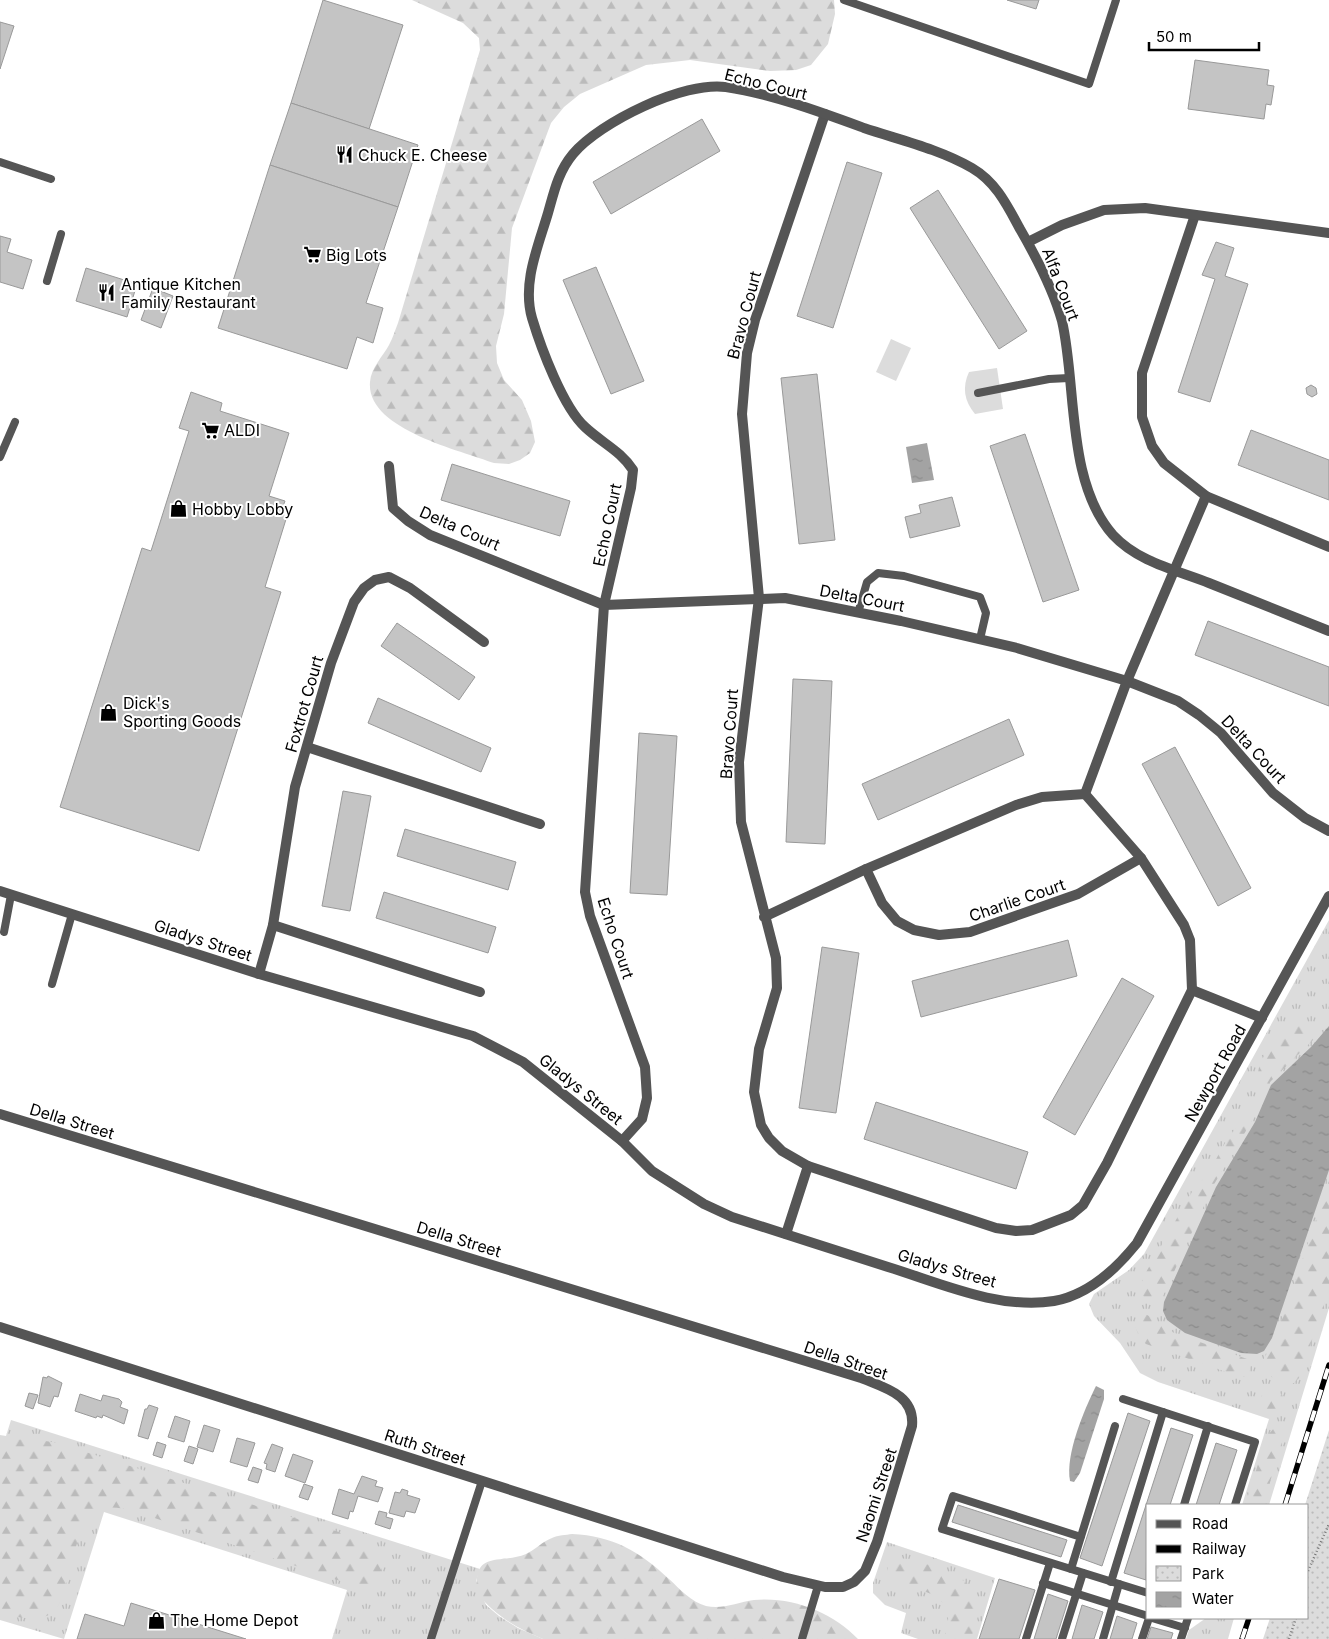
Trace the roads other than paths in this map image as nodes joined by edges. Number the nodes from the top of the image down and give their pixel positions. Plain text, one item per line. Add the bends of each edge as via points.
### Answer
1 (844, 0) edge
2 (1116, 0) edge
3 (825, 114) junction
4 (0, 162) edge
5 (51, 179) dead end
6 (1195, 215) junction
7 (1329, 233) edge
8 (62, 234) dead end
9 (1028, 242) junction
10 (47, 281) dead end
11 (1070, 378) junction
12 (978, 393) dead end
13 (15, 422) dead end
14 (0, 457) edge
15 (389, 466) dead end
16 (1206, 496) junction
17 (1329, 546) edge
18 (1174, 570) junction
19 (759, 598) junction
20 (604, 605) junction
21 (858, 613) junction
22 (1329, 631) edge
23 (980, 639) junction
24 (484, 642) dead end
25 (1127, 681) junction
26 (306, 747) junction
27 (1085, 794) junction
28 (540, 824) dead end
29 (1329, 831) edge
30 (1141, 858) junction
31 (866, 869) junction
32 (0, 891) edge
33 (11, 895) junction
34 (1329, 896) edge
35 (72, 914) junction
36 (764, 917) junction
37 (273, 925) junction
38 (4, 932) dead end
39 (259, 974) junction
40 (52, 984) dead end
41 (1192, 990) junction
42 (480, 992) dead end
43 (1262, 1018) junction
44 (0, 1114) edge
45 (622, 1141) junction
46 (808, 1166) junction
47 (786, 1234) junction
48 (1122, 1261) joint
49 (0, 1327) edge
50 (1123, 1399) dead end
51 (906, 1401) joint
52 (1163, 1412) junction
53 (1115, 1426) dead end
54 (1208, 1426) junction
55 (482, 1481) junction
56 (1184, 1504) edge
57 (1235, 1504) edge
58 (1081, 1537) junction
59 (1050, 1563) junction
60 (1071, 1569) junction
61 (1083, 1573) junction
62 (1111, 1582) junction
63 (1043, 1584) junction
64 (1119, 1584) junction
65 (818, 1586) junction
66 (843, 1586) joint
67 (1146, 1593) edge
68 (1076, 1594) junction
69 (1113, 1605) junction
70 (1146, 1616) edge
71 (1149, 1619) edge
72 (1156, 1619) edge
73 (1188, 1619) edge
74 (1184, 1628) junction
75 (431, 1639) edge
76 (802, 1639) edge
77 (1026, 1639) edge
78 (1062, 1639) edge
79 (1103, 1639) edge
80 (1142, 1639) edge
81 (1181, 1639) edge

1 - 2 lane via 1089,84
3 - 9 street, Alfa Court via 974,169 999,190
3 - 19 street, Bravo Court via 755,320 747,353 742,414
3 - 20 street, Echo Court via 724,86 682,90 602,130 574,152 558,175 527,297 541,343 568,403 584,426 626,458 633,470
4 - 5 lane
6 - 7 street
6 - 9 street via 1145,208 1104,210
6 - 16 street via 1142,373 1141,395 1152,446 1164,463
8 - 10 lane
9 - 11 street, Alfa Court via 1061,319
11 - 12 lane
11 - 18 street, Alfa Court via 1082,465 1101,518 1131,550 1148,561
13 - 14 lane
15 - 20 street, Delta Court via 393,508 408,521 430,534
16 - 17 street
16 - 18 street
18 - 22 street, Alfa Court
18 - 25 street
19 - 20 street, Delta Court
19 - 21 street, Delta Court via 785,598
19 - 36 street, Bravo Court via 739,762 741,822
20 - 45 street, Echo Court via 585,892 590,916 645,1067 647,1098 642,1119
21 - 23 street, Delta Court
21 - 23 lane via 867,582 878,573 904,576 980,597 986,613
23 - 25 street, Delta Court
24 - 26 street, Foxtrot Court via 410,588 389,577 375,580 354,602
25 - 27 street
25 - 29 street, Delta Court via 1178,701 1199,715 1222,733 1273,793 1305,818
26 - 28 street
26 - 37 street, Foxtrot Court via 295,786
27 - 30 street
27 - 31 street via 1042,797 1016,805
30 - 31 street, Charlie Court via 1078,894 970,932 939,935 914,930 897,921 882,904
30 - 41 street via 1184,925 1190,940
31 - 36 street
32 - 33 street, Gladys Street
33 - 35 street, Gladys Street
33 - 38 lane
34 - 43 street, Newport Road
35 - 39 street, Gladys Street
35 - 40 lane
36 - 46 street, Bravo Court via 776,958 777,988 759,1049 754,1092 756,1109 769,1138 782,1151
37 - 39 street, Foxtrot Court
37 - 42 street
39 - 45 street, Gladys Street via 473,1036 523,1062
41 - 43 street
41 - 46 street via 1107,1163 1083,1204 1071,1214 1032,1230 1016,1232
43 - 48 street, Newport Road via 1153,1217 1138,1243
44 - 51 street, Della Street via 861,1378
45 - 47 street, Gladys Street via 652,1171 704,1204
46 - 47 street
47 - 48 street, Gladys Street via 949,1286 1020,1303 1056,1301 1079,1292
49 - 55 street, Ruth Street
50 - 52 lane
51 - 66 street, Naomi Street via 913,1415 912,1426 877,1542 865,1571 854,1582
52 - 54 lane
52 - 62 lane
53 - 58 lane
54 - 56 lane
54 - 57 lane via 1255,1442
55 - 65 street, Ruth Street
55 - 75 lane
58 - 59 lane via 953,1496 942,1529
58 - 60 lane
59 - 60 lane
59 - 63 lane
60 - 61 lane
61 - 62 lane
61 - 68 lane
62 - 64 lane
63 - 68 lane
63 - 77 lane
64 - 67 lane
64 - 69 lane
65 - 66 street, Ruth Street
65 - 76 lane
68 - 69 lane
68 - 78 lane
69 - 70 lane
69 - 79 lane
71 - 80 lane
72 - 74 lane
73 - 74 lane
74 - 81 lane

